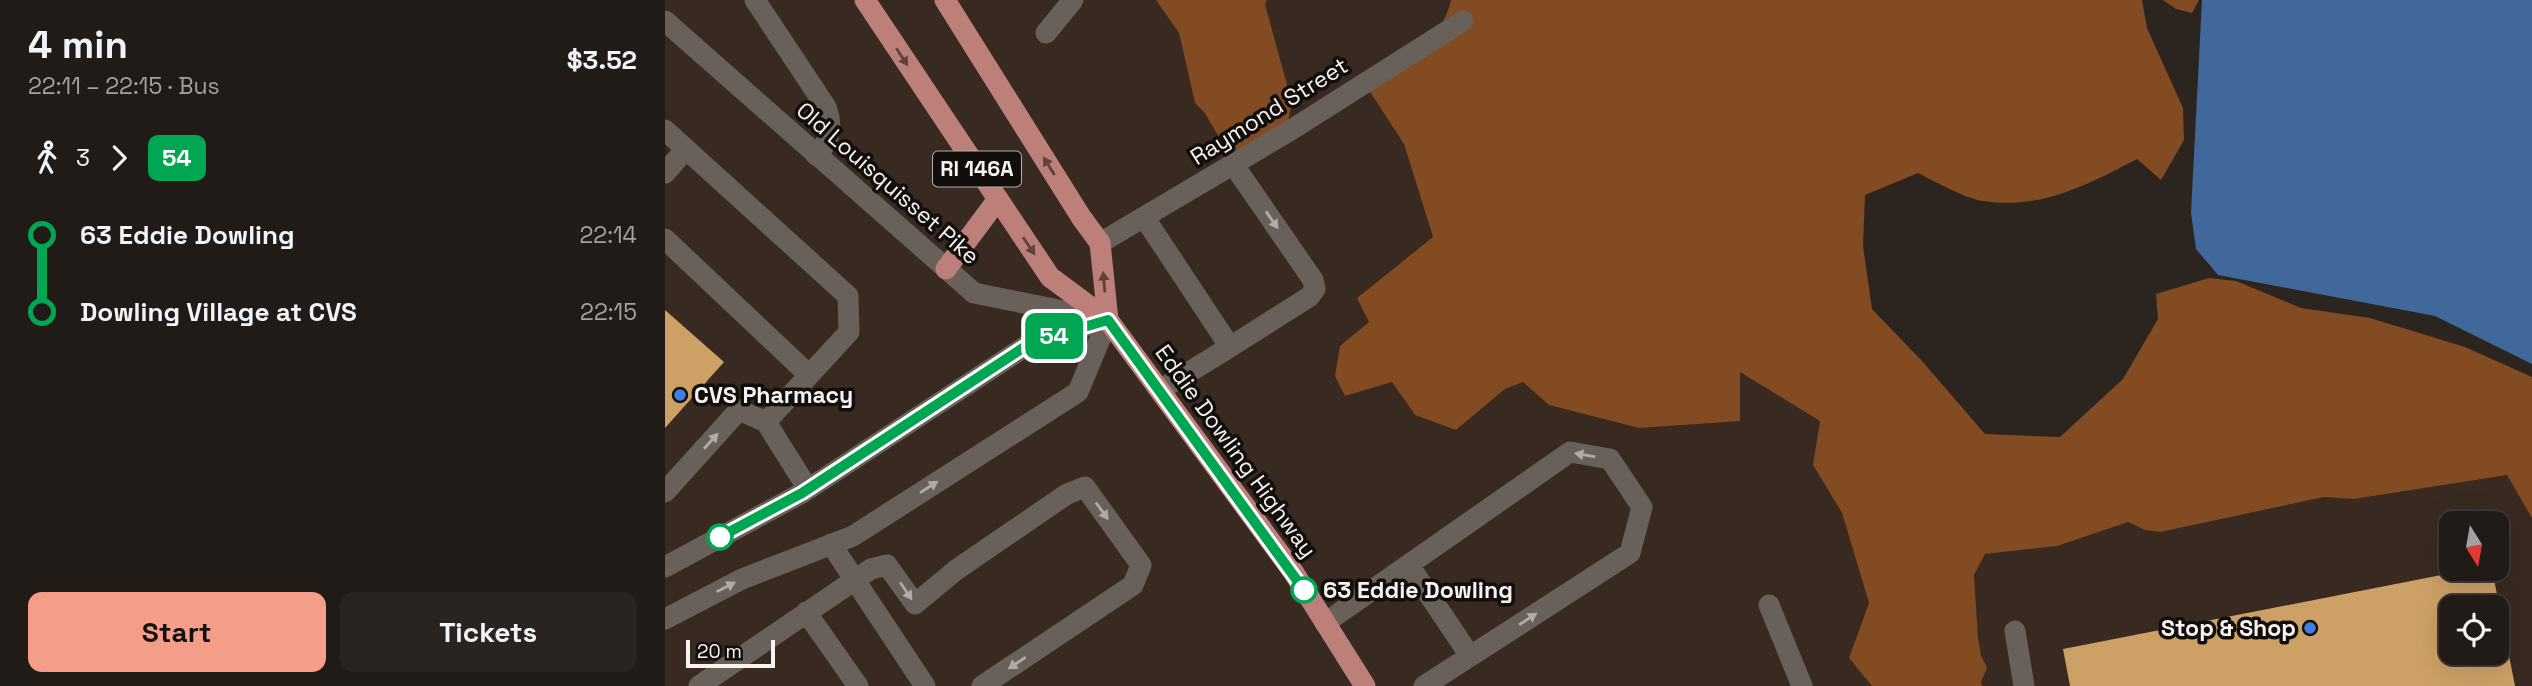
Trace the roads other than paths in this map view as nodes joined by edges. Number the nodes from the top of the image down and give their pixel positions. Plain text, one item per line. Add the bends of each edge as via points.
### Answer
1 (755, 0) edge
2 (865, 0) edge
3 (945, 0) edge
4 (1073, 0) edge
5 (665, 21) edge
6 (1463, 21) dead end
7 (1046, 33) dead end
8 (665, 130) edge
9 (686, 149) junction
10 (816, 155) junction
11 (1233, 164) junction
12 (665, 173) edge
13 (998, 199) junction
14 (1144, 217) junction
15 (665, 239) edge
16 (1100, 243) junction
17 (946, 269) junction
18 (1108, 320) junction
19 (1230, 348) junction
20 (809, 375) junction
21 (1160, 390) junction
22 (766, 422) junction
23 (808, 489) junction
24 (665, 492) edge
25 (831, 544) junction
26 (1409, 565) junction
27 (665, 567) edge
28 (854, 579) junction
29 (1769, 606) dead end
30 (806, 612) junction
31 (665, 619) edge
32 (1325, 623) junction
33 (2015, 631) dead end
34 (1470, 656) junction
35 (699, 686) edge
36 (858, 686) edge
37 (925, 686) edge
38 (982, 686) edge
39 (1365, 686) edge
40 (1424, 686) edge
41 (1802, 686) edge
42 (2025, 686) edge

1 - 10 street via 826,107 830,132
2 -> 13 main road, Eddie Dowling Highway / RI 146A
16 -> 3 main road, RI 146A
4 - 7 street
5 - 10 street, Old Louisquisset Pike
6 - 11 street, Raymond Street
8 - 9 street
9 - 12 street
9 - 20 street via 848,296 849,332
10 - 17 street, Old Louisquisset Pike
11 - 14 street, Raymond Street
11 -> 19 street via 1315,289
13 - 17 main road
13 -> 18 main road, Eddie Dowling Highway / RI 146A via 1050,277
14 - 16 street, Raymond Street
14 - 19 street
15 - 20 street
18 -> 16 main road, RI 146A
17 - 18 street, Old Louisquisset Pike via 974,293
18 - 21 main road, Eddie Dowling Highway / RI 146A
18 - 23 street via 1032,342
25 -> 18 street via 853,536 1078,392
19 - 21 street
20 - 22 street
21 - 32 main road, Eddie Dowling Highway / RI 146A via 1294,573
22 - 23 street
24 -> 22 street via 739,410
23 - 27 street
25 - 28 street
31 -> 25 street via 742,579
26 - 32 street
26 - 34 street
34 -> 26 street via 1630,553 1642,507 1610,459 1570,452
28 - 30 street
28 - 37 street
28 -> 38 street via 887,565 915,604 956,570 1067,494 1085,487 1141,565 1133,585
29 - 41 street
30 - 35 street
30 - 36 street
32 - 39 main road, Eddie Dowling Highway / RI 146A
33 - 42 street
34 - 40 street

